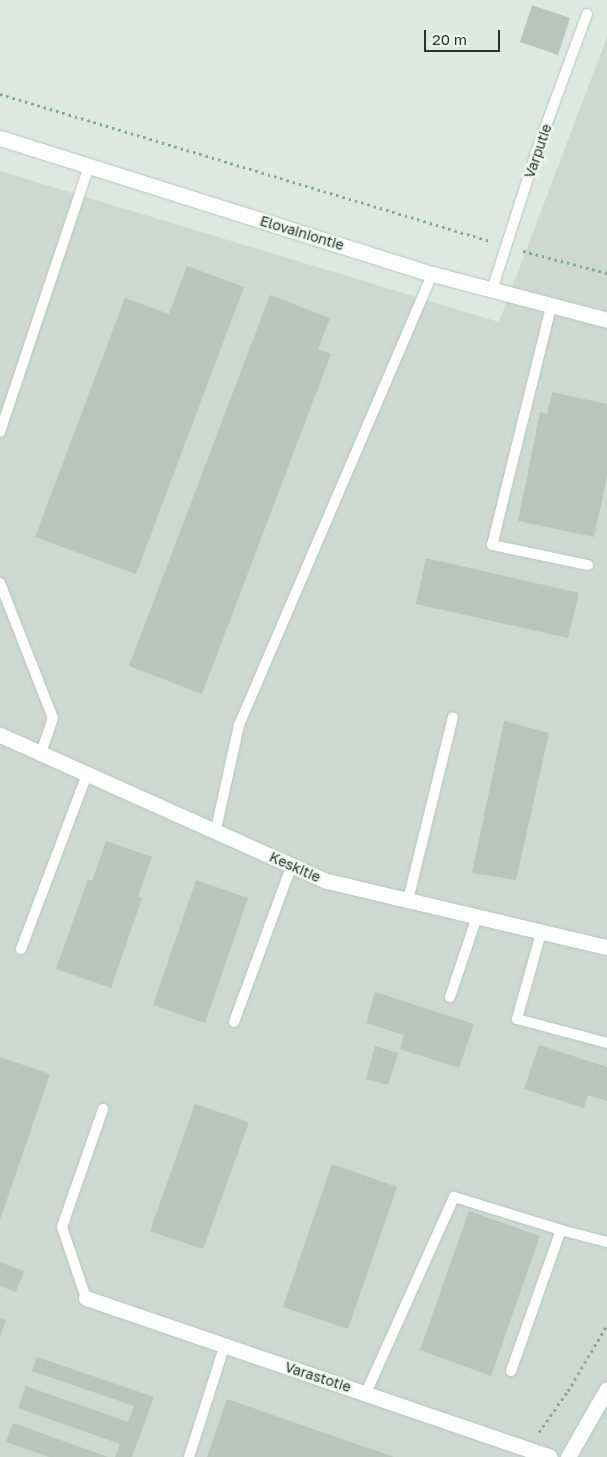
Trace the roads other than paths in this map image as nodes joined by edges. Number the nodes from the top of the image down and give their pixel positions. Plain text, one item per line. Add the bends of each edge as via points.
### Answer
1 (587, 14) dead end
2 (0, 138) edge
3 (89, 166) junction
4 (432, 274) junction
5 (492, 290) junction
6 (551, 307) junction
7 (607, 320) edge
8 (0, 432) edge
9 (588, 565) dead end
10 (0, 582) edge
11 (453, 717) dead end
12 (0, 735) edge
13 (41, 752) junction
14 (87, 774) junction
15 (216, 829) junction
16 (291, 867) junction
17 (408, 900) junction
18 (477, 917) junction
19 (541, 933) junction
20 (607, 947) edge
21 (21, 949) dead end
22 (450, 997) dead end
23 (234, 1022) dead end
24 (607, 1043) edge
25 (103, 1109) dead end
26 (561, 1230) junction
27 (607, 1242) edge
28 (86, 1298) joint
29 (224, 1347) junction
30 (511, 1370) dead end
31 (607, 1389) edge
32 (366, 1393) junction
33 (189, 1457) edge
34 (550, 1457) edge
35 (568, 1457) edge

1 - 5 lane, Varputie
2 - 3 street, Elovainiontie
3 - 4 street, Elovainiontie
3 - 8 lane
4 - 5 street, Elovainiontie
4 - 15 lane via 239,725
5 - 6 street, Elovainiontie
6 - 7 street, Elovainiontie
6 - 9 lane via 492,544
10 - 13 lane via 54,718
11 - 17 lane
12 - 13 street, Keskitie
13 - 14 street, Keskitie
14 - 15 street, Keskitie
14 - 21 lane
15 - 16 street, Keskitie
16 - 17 street, Keskitie via 327,881
16 - 23 lane
17 - 18 street, Keskitie
18 - 19 street, Keskitie
18 - 22 lane
19 - 20 street, Keskitie
19 - 24 lane via 517,1019
25 - 28 lane via 62,1227
26 - 27 lane
26 - 30 lane
26 - 32 lane via 454,1196
28 - 29 street, Varastotie
29 - 32 street, Varastotie
29 - 33 lane
31 - 35 street
32 - 34 street, Varastotie via 518,1449

